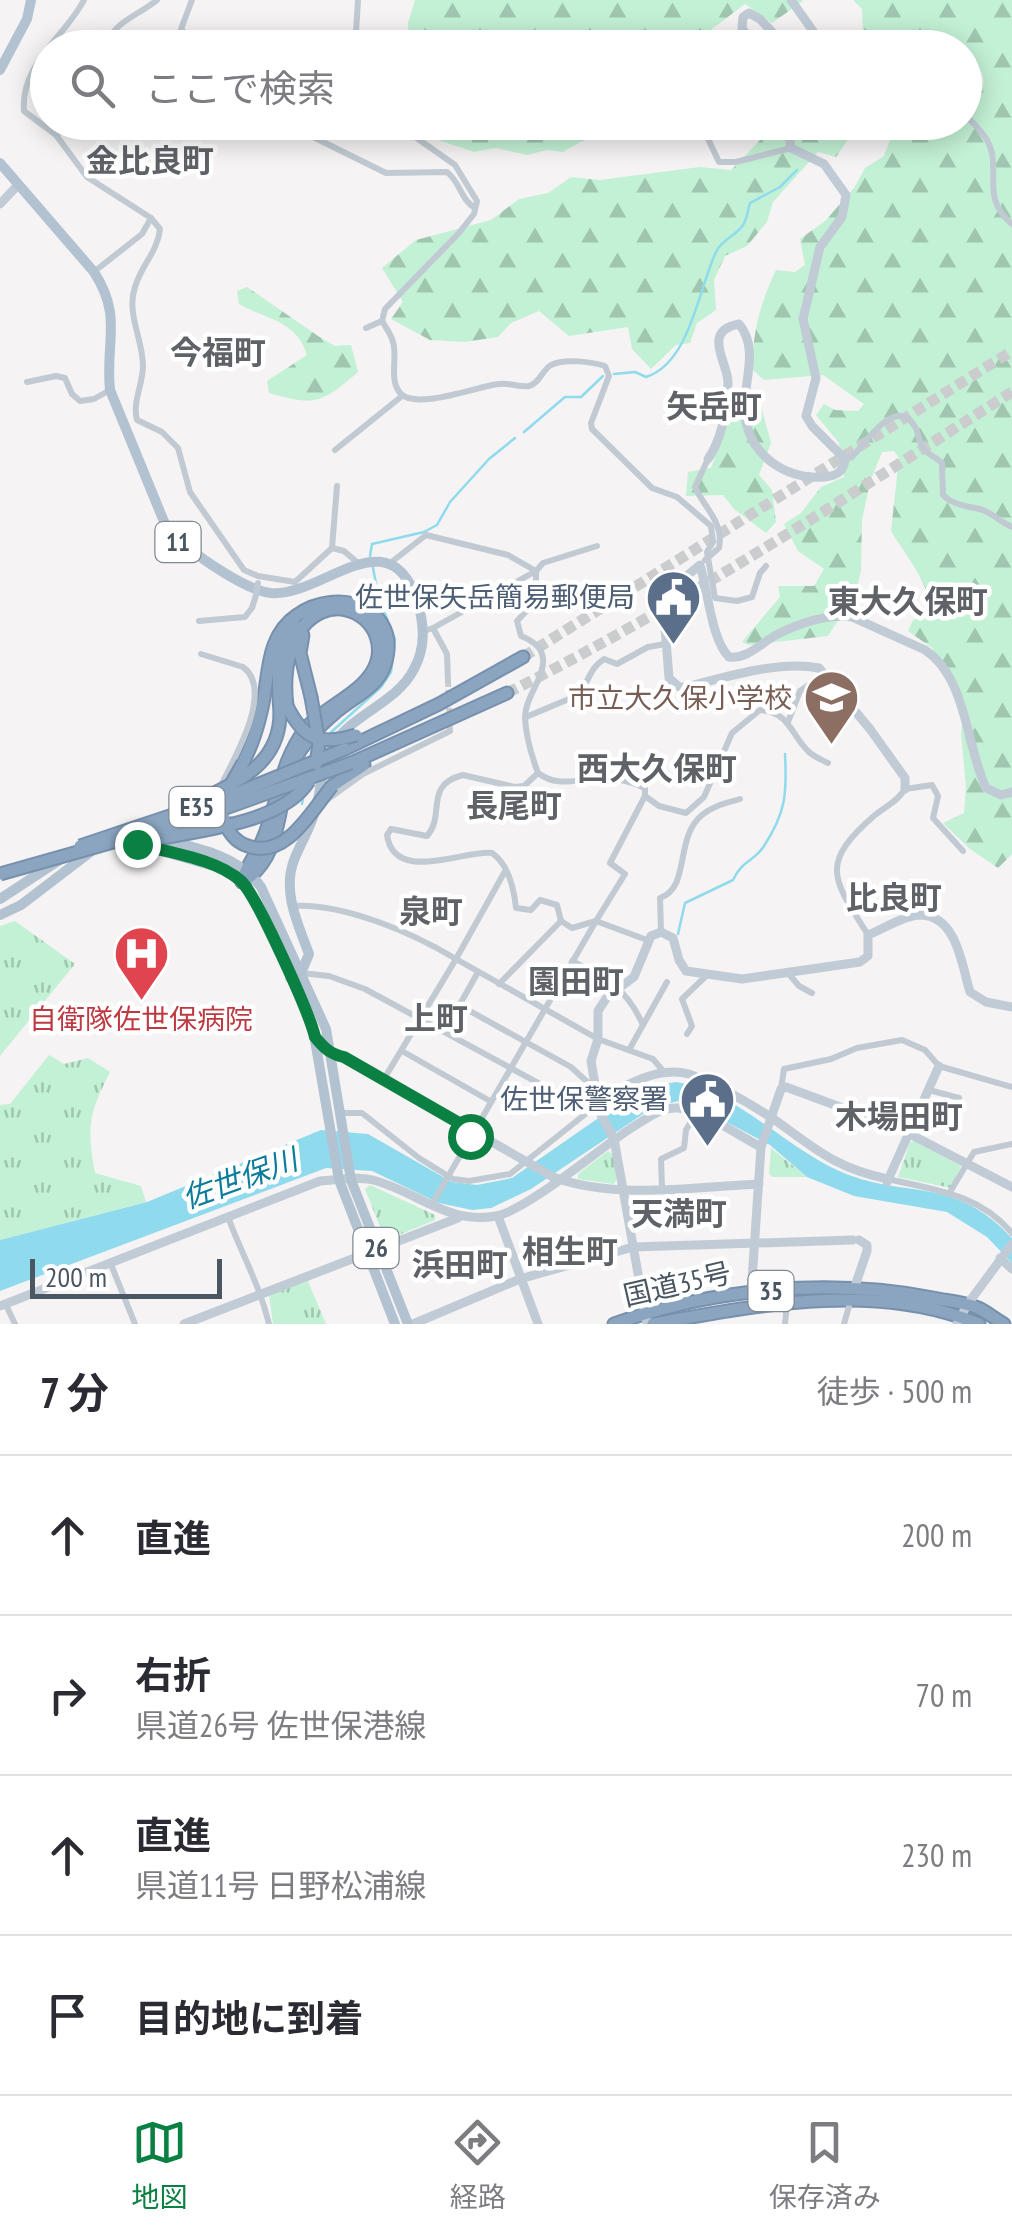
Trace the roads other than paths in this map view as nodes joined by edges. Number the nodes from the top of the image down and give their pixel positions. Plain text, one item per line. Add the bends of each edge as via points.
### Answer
1 (32, 0) edge
2 (84, 0) edge
3 (157, 0) edge
4 (192, 0) edge
5 (358, 0) edge
6 (791, 0) edge
7 (60, 30) edge
8 (115, 30) edge
9 (182, 30) edge
10 (356, 30) edge
11 (743, 30) edge
12 (771, 30) edge
13 (812, 30) edge
14 (0, 70) edge
15 (30, 83) edge
16 (30, 116) edge
17 (982, 135) edge
18 (59, 140) edge
19 (320, 140) edge
20 (420, 140) edge
21 (709, 140) edge
22 (790, 140) edge
23 (791, 148) junction
24 (0, 163) edge
25 (18, 185) junction
26 (0, 204) edge
27 (475, 208) junction
28 (151, 218) junction
29 (1012, 224) edge
30 (94, 272) junction
31 (382, 322) junction
32 (366, 328) dead end
33 (27, 382) dead end
34 (110, 390) junction
35 (402, 396) junction
36 (335, 450) dead end
37 (845, 458) junction
38 (708, 459) joint
39 (337, 486) dead end
40 (1012, 527) edge
41 (597, 546) dead end
42 (332, 548) junction
43 (704, 561) junction
44 (358, 564) junction
45 (389, 564) junction
46 (766, 566) dead end
47 (536, 571) junction
48 (258, 580) junction
49 (306, 609) junction
50 (199, 621) dead end
51 (305, 626) junction
52 (429, 630) junction
53 (665, 644) junction
54 (201, 654) dead end
55 (523, 657) tunnel mouth
56 (502, 669) junction
57 (826, 673) junction
58 (448, 681) tunnel mouth
59 (507, 693) tunnel mouth
60 (284, 710) junction
61 (462, 715) junction
62 (525, 718) junction
63 (788, 722) junction
64 (450, 732) dead end
65 (828, 764) dead end
66 (538, 773) junction
67 (302, 775) junction
68 (905, 789) junction
69 (1012, 792) edge
70 (644, 796) junction
71 (740, 798) dead end
72 (317, 806) junction
73 (92, 842) junction
74 (198, 850) junction
75 (963, 852) dead end
76 (56, 860) junction
77 (505, 872) junction
78 (247, 876) junction
79 (0, 899) edge
80 (292, 906) junction
81 (0, 915) edge
82 (562, 921) junction
83 (596, 921) junction
84 (661, 932) junction
85 (868, 936) junction
86 (647, 940) junction
87 (456, 959) junction
88 (572, 961) junction
89 (478, 972) junction
90 (788, 973) junction
91 (296, 976) junction
92 (706, 976) junction
93 (667, 982) dead end
94 (499, 984) junction
95 (620, 988) junction
96 (812, 993) dead end
97 (459, 1006) junction
98 (1012, 1008) edge
99 (542, 1009) junction
100 (423, 1019) junction
101 (643, 1025) junction
102 (445, 1031) junction
103 (688, 1034) dead end
104 (598, 1039) junction
105 (524, 1042) junction
106 (323, 1046) junction
107 (629, 1050) junction
108 (402, 1051) junction
109 (510, 1066) junction
110 (940, 1066) junction
111 (664, 1072) junction
112 (384, 1079) junction
113 (781, 1088) junction
114 (1012, 1088) edge
115 (596, 1090) junction
116 (928, 1090) junction
117 (959, 1098) dead end
118 (490, 1101) junction
119 (596, 1109) junction
120 (340, 1112) junction
121 (696, 1113) junction
122 (769, 1119) junction
123 (334, 1126) junction
124 (473, 1131) junction
125 (908, 1133) junction
126 (613, 1136) junction
127 (762, 1144) junction
128 (1012, 1144) edge
129 (528, 1162) junction
130 (966, 1164) junction
131 (344, 1175) junction
132 (448, 1178) junction
133 (555, 1178) junction
134 (887, 1181) junction
135 (759, 1184) junction
136 (1012, 1187) edge
137 (662, 1188) junction
138 (624, 1190) junction
139 (950, 1192) junction
140 (432, 1204) junction
141 (460, 1216) junction
142 (498, 1216) junction
143 (228, 1217) junction
144 (1012, 1233) edge
145 (755, 1241) junction
146 (1012, 1244) edge
147 (634, 1247) junction
148 (371, 1252) junction
149 (1002, 1256) junction
150 (110, 1262) junction
151 (1012, 1269) edge
152 (520, 1279) junction
153 (752, 1292) junction
154 (262, 1294) junction
155 (852, 1295) junction
156 (787, 1303) junction
157 (930, 1304) junction
158 (967, 1305) junction
159 (3, 1306) edge
160 (745, 1312) junction
161 (705, 1319) edge
162 (655, 1321) edge
163 (959, 1321) edge
164 (15, 1324) edge
165 (135, 1324) edge
166 (184, 1324) edge
167 (269, 1324) edge
168 (395, 1324) edge
169 (410, 1324) edge
170 (538, 1324) edge
171 (614, 1324) edge
172 (785, 1324) edge
173 (844, 1324) edge
174 (979, 1324) edge
175 (1004, 1324) edge

1 - 14 main road
2 - 7 street
3 - 8 street
4 - 9 street
5 - 10 street
6 - 13 street
11 - 12 street via 749,14
15 - 16 street via 23,100
17 - 29 street via 993,196
18 - 28 street via 87,177
19 - 27 street via 386,173 447,172
20 - 27 street via 456,165 472,188
21 - 23 street via 719,162
22 - 23 street
23 - 37 street via 824,164 846,195 842,217 820,246 803,319 816,378 806,416
24 - 25 main road, 11
25 - 26 street
25 - 30 main road, 11
27 - 31 street via 385,308
28 - 30 street via 142,234
28 - 48 street via 159,238 132,300 143,367 135,414 178,448 190,492
30 - 34 main road, 11 via 112,308
31 - 32 street
31 - 35 street via 395,347
33 - 34 street via 66,378 80,401
34 - 44 main road, 11 via 165,524 194,554 266,592 307,586
35 - 36 street
35 - 43 street via 423,399 509,383 526,387 551,365 568,362 605,366 609,376 592,429 652,488 678,497 711,526
37 - 38 street via 839,474 818,477 780,467 762,454 744,414 749,353 739,324 722,335 718,350 728,378 718,443
37 - 40 street via 884,422 904,416 926,453 942,462 943,496
38 - 43 street via 694,487 721,536 719,548
39 - 42 street
41 - 47 street
42 - 44 street
42 - 48 street via 295,582
43 - 46 street via 718,600 752,597
43 - 53 street via 667,598
43 - 69 street via 708,607 729,656 741,658 780,633 840,616 934,656 962,710 986,788
44 - 45 main road, 11
45 - 47 street via 426,534 508,555
45 - 52 main road via 409,580
47 - 52 street
47 - 62 street via 536,601 517,621 542,660
48 - 50 street, bridge via 245,617
49 - 60 highway via 279,660
49 - 61 highway, bridge via 274,642 262,710 225,798 224,821 236,840 256,849 276,846 351,771
49 - 78 highway via 338,600 367,609 382,625 386,661 375,681 336,711 292,765 276,834
51 - 60 highway via 290,655
51 - 76 highway, bridge via 300,652 318,757 306,786 286,805
51 - 78 highway via 316,614 352,611 374,630 378,659 368,677 323,711 292,748
52 - 58 street via 448,654
52 - 72 main road via 408,679 332,747
53 - 57 street via 668,678 679,687 807,666
53 - 62 street via 618,664 604,659 576,696
54 - 74 street via 249,671 255,693 242,746
55 - 56 highway, E35
56 - 60 highway, bridge via 330,741 307,734
56 - 67 highway, E35, bridge
57 - 63 street via 800,691
57 - 68 street via 905,778
59 - 61 highway, E35
60 - 73 highway, bridge via 267,758 239,780
61 - 67 highway, E35, bridge via 351,764
62 - 66 street
63 - 65 street via 807,750
63 - 70 street via 760,710 742,724 704,797 686,813
64 - 72 street via 363,774
66 - 70 street via 555,783 633,782 646,788
66 - 77 street via 515,787 455,777 438,794 426,836 397,829 387,834 394,851 409,860 492,853
67 - 73 highway, E35, bridge
67 - 76 highway, E35, bridge via 198,818
68 - 75 street via 932,785 938,796 932,815
68 - 85 street via 857,832 836,865 838,888
70 - 83 street via 610,863 625,874
71 - 84 street via 714,806 685,839 677,886 660,898
72 - 80 main road via 290,874
73 - 76 highway, E35, bridge via 0,874
74 - 78 main road via 228,858
74 - 79 main road via 139,834 95,836
77 - 82 street via 516,908 530,910 548,900
77 - 87 street
78 - 81 main road via 119,843 94,850
78 - 91 main road
80 - 87 street via 313,904 362,918 426,940
80 - 91 main road via 308,954
82 - 83 street via 572,928
82 - 94 street
83 - 86 street
83 - 88 street
84 - 86 street
84 - 92 street via 673,938 686,971
85 - 90 street via 864,960
85 - 98 street via 922,915 938,919 955,941 970,992
86 - 95 street via 638,971
87 - 89 street
87 - 100 street
88 - 95 street
88 - 99 street
89 - 94 street
89 - 97 street
90 - 92 street
90 - 96 street
91 - 100 street via 329,976
91 - 106 main road, 26
91 - 106 main road, 26 via 321,1018
92 - 103 street via 682,999 692,1026
93 - 101 street
94 - 99 street
95 - 101 street
95 - 104 street via 598,1011
97 - 102 street
97 - 105 street
99 - 104 street
99 - 105 street
100 - 102 street
100 - 108 street
101 - 107 street
102 - 109 street
104 - 107 street
104 - 115 street via 591,1061
105 - 109 street
105 - 115 street via 571,1067
106 - 112 street
106 - 120 main road, 26
106 - 123 main road
106 - 123 main road, 26
107 - 111 street via 653,1058
108 - 112 street
108 - 118 street
109 - 118 street
109 - 119 street
110 - 113 street via 902,1040 784,1070
110 - 114 street
110 - 116 street
111 - 119 street via 629,1085
111 - 122 street via 705,1080
112 - 124 street
113 - 122 street
113 - 125 street
115 - 119 street
116 - 117 street
116 - 125 street
118 - 124 street
119 - 126 street
119 - 129 street
120 - 123 main road, 26
120 - 132 street via 362,1113
121 - 126 street via 669,1108
121 - 127 street
121 - 137 street via 684,1148 661,1159
122 - 127 street
122 - 134 street via 821,1155
123 - 131 main road, 26
124 - 129 street
124 - 132 street
125 - 130 street
125 - 134 street
126 - 133 street
126 - 138 street
127 - 135 street
128 - 130 street via 974,1152
129 - 132 street via 510,1174
129 - 133 street
130 - 136 street
130 - 139 street
131 - 140 street
131 - 143 street
131 - 148 main road, 26
132 - 140 street
133 - 138 street
133 - 142 street
134 - 139 street
135 - 137 street
135 - 145 street
137 - 138 street
138 - 147 street
139 - 144 street via 983,1207
140 - 141 street
141 - 142 street
141 - 148 street
142 - 152 street
143 - 150 street
143 - 154 street
145 - 147 street
145 - 153 street
145 - 155 street via 867,1245
146 - 149 street
147 - 152 street
147 - 162 street
148 - 154 street
148 - 168 main road, 26
148 - 169 main road, 26
149 - 151 street
149 - 158 street
150 - 159 street
150 - 165 street
152 - 169 street
152 - 170 street
153 - 155 highway, 国道35号 / 35
153 - 160 street
153 - 162 highway, 国道35号 / 35
154 - 166 street
154 - 167 street
155 - 156 highway, 国道35号 / 35
155 - 157 highway, 国道35号 / 35 via 898,1291
155 - 173 street
156 - 160 highway, 国道35号 / 35
156 - 172 street
157 - 158 highway
157 - 163 highway
158 - 163 street
158 - 175 highway
159 - 164 street
160 - 161 highway, 国道35号 / 35
161 - 162 highway, 国道35号 / 35
162 - 171 highway, 国道35号 / 35
163 - 174 highway

